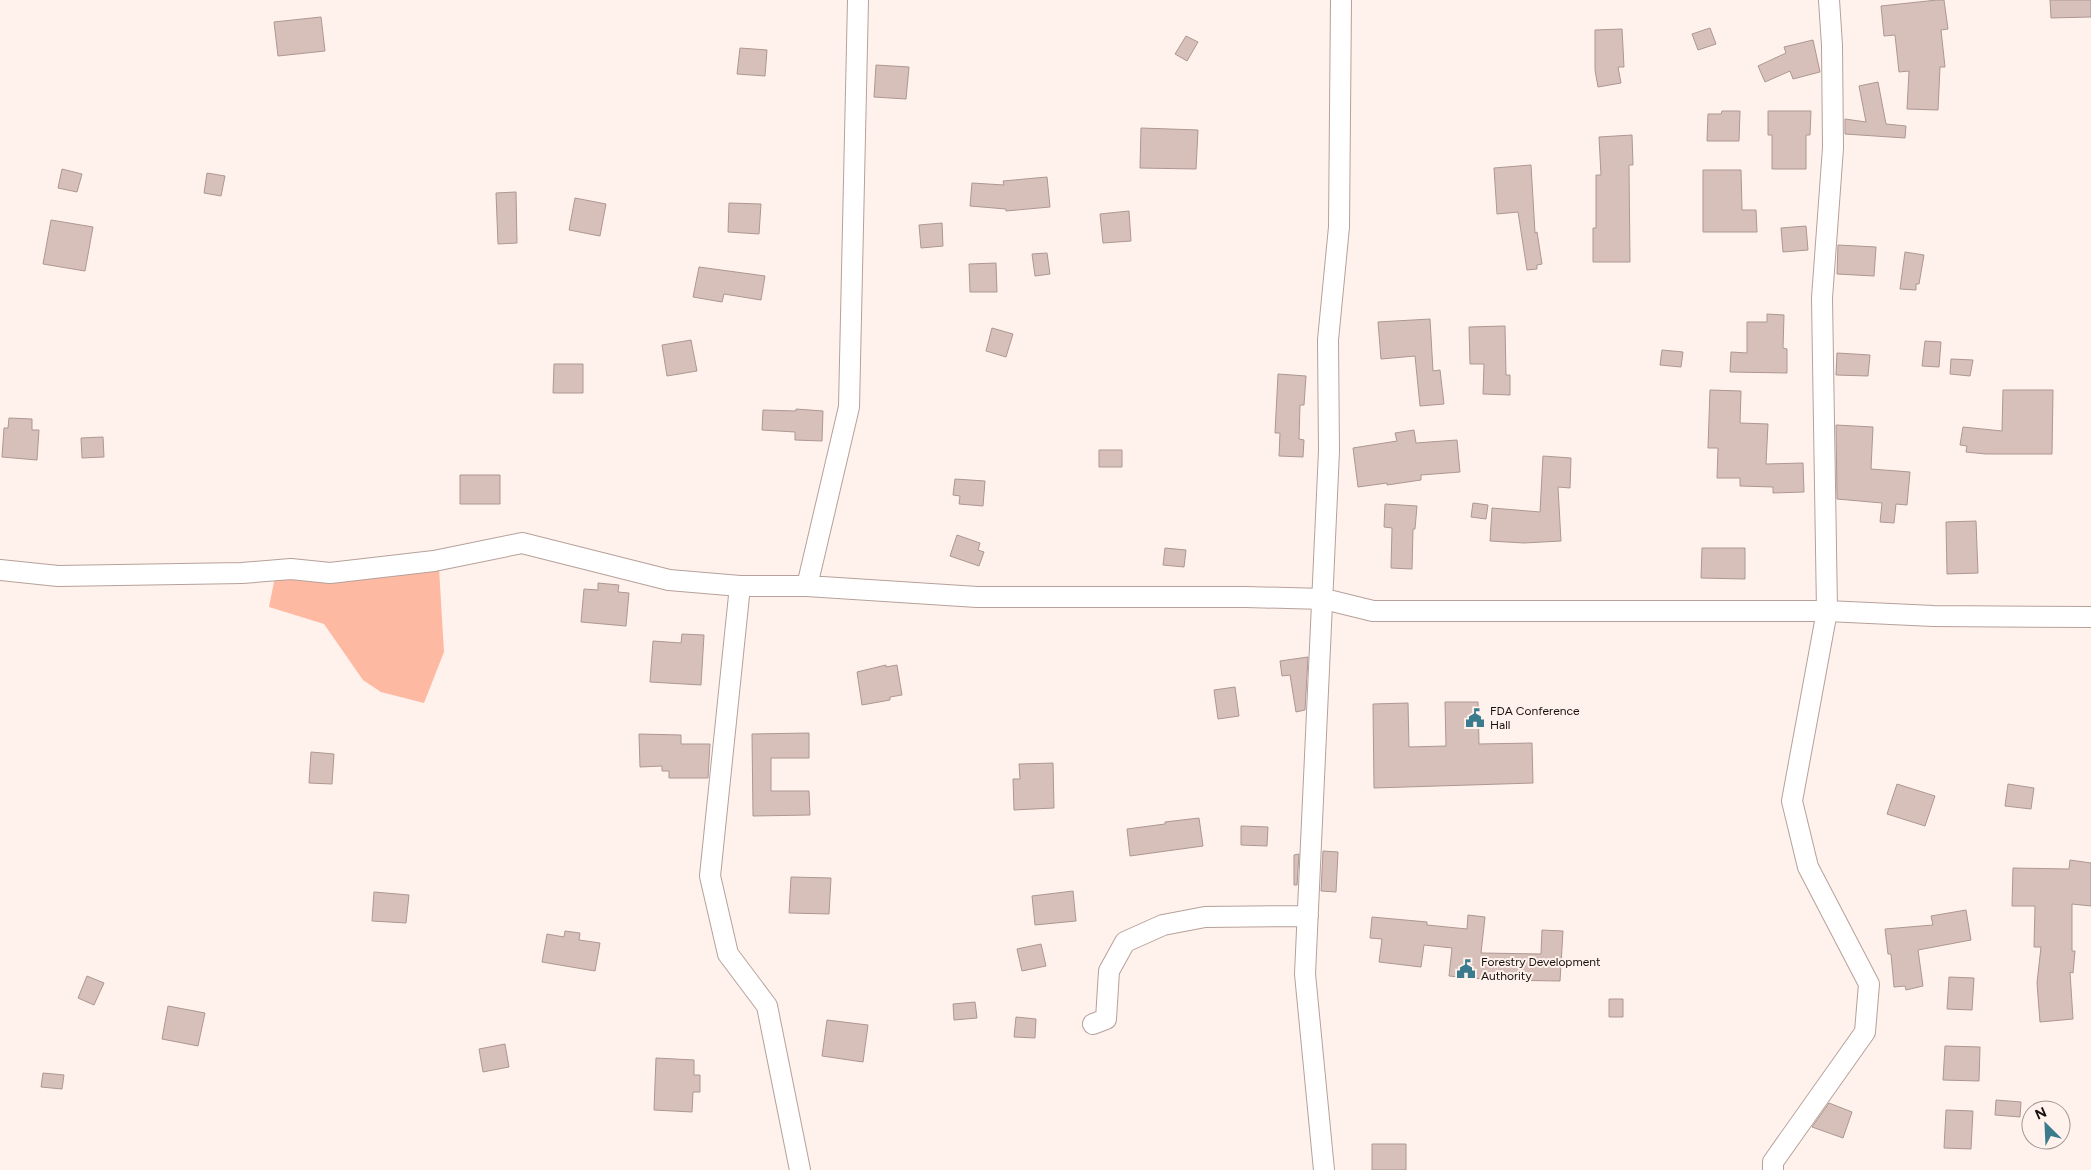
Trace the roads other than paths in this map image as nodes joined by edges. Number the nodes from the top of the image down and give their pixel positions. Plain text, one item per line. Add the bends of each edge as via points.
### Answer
1 (858, 0) edge
2 (1341, 0) edge
3 (1829, 0) edge
4 (0, 570) edge
5 (740, 586) junction
6 (807, 586) junction
7 (1324, 599) junction
8 (1827, 611) junction
9 (2091, 617) edge
10 (1308, 916) junction
11 (1094, 1024) dead end
12 (800, 1170) edge
13 (1324, 1170) edge
14 (1773, 1170) edge

1 - 6 street via 849,407
2 - 7 street via 1339,227 1328,340 1330,450
3 - 8 street via 1833,148 1822,298
4 - 5 street via 58,576 291,568 330,573 434,561 522,543 669,580
5 - 6 street
5 - 12 street via 710,876 728,954 767,1006
6 - 7 street via 977,597
7 - 8 street via 1372,611
7 - 10 street
8 - 9 street via 1933,616
8 - 14 street via 1792,800 1808,866 1869,984 1864,1032 1774,1162
10 - 11 street via 1205,917 1163,925 1125,942 1110,970 1106,1019
10 - 13 street via 1305,974

